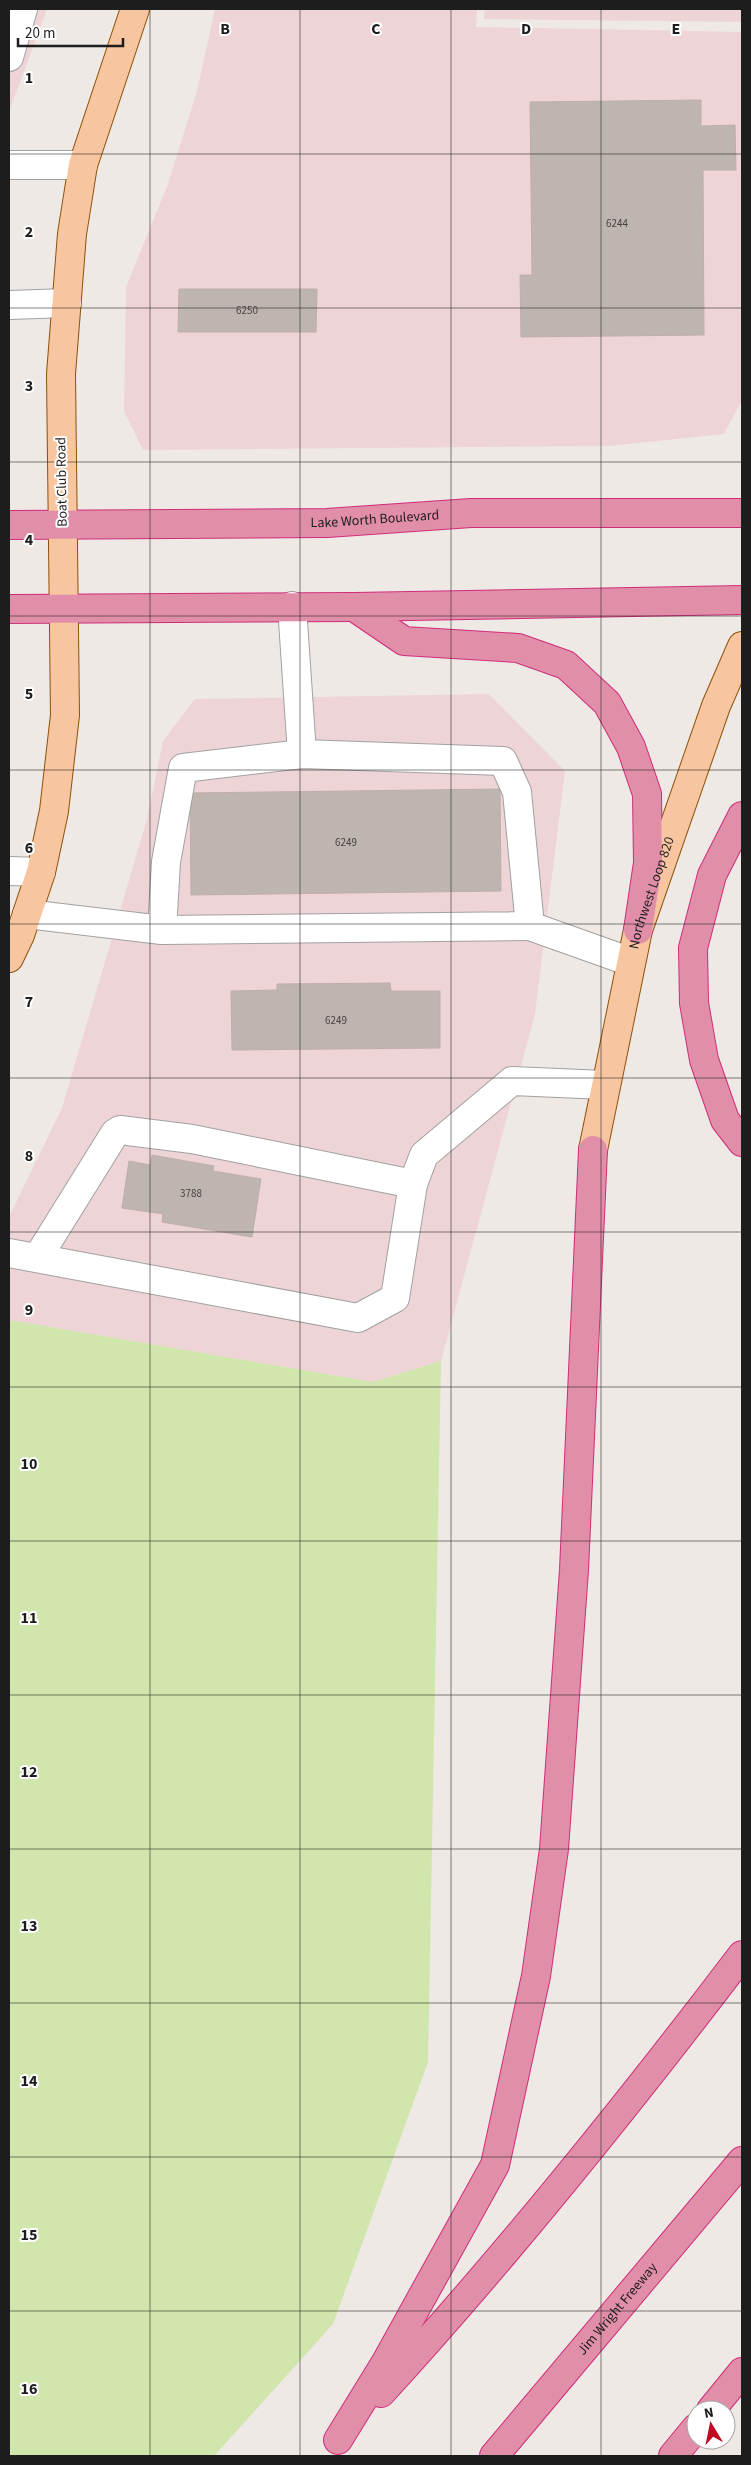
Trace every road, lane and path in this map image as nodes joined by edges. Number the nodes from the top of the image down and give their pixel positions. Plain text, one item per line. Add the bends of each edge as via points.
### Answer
1 (23, 9) edge
2 (135, 9) edge
3 (9, 57) edge
4 (83, 165) junction
5 (9, 166) edge
6 (67, 303) junction
7 (9, 304) edge
8 (742, 514) edge
9 (9, 525) edge
10 (63, 525) junction
11 (742, 600) edge
12 (292, 606) junction
13 (354, 607) junction
14 (9, 609) edge
15 (63, 609) junction
16 (742, 646) edge
17 (302, 754) junction
18 (742, 816) edge
19 (9, 871) edge
20 (41, 872) junction
21 (27, 914) junction
22 (530, 926) junction
23 (162, 930) junction
24 (638, 930) junction
25 (9, 958) edge
26 (631, 962) junction
27 (605, 1085) junction
28 (742, 1142) edge
29 (593, 1150) joint
30 (413, 1184) junction
31 (9, 1253) edge
32 (38, 1257) junction
33 (742, 1955) edge
34 (742, 2161) edge
35 (742, 2372) edge
36 (719, 2400) edge
37 (686, 2440) edge
38 (330, 2448) edge
39 (494, 2456) edge
40 (673, 2456) edge

1 - 3 lane
2 - 4 main road, Boat Club Road
4 - 5 lane
4 - 6 main road, Boat Club Road via 72,234
6 - 7 lane
6 - 10 main road, Boat Club Road via 61,374
8 - 10 highway, Lake Worth Boulevard via 471,513 327,523
9 - 10 highway, Lake Worth Boulevard
10 - 15 main road, Boat Club Road
11 - 13 highway
12 - 13 highway
12 - 15 highway
12 - 17 lane
13 - 24 highway via 404,641 518,648 566,665 607,702 630,748 647,794 648,863
14 - 15 highway
15 - 20 main road, Boat Club Road via 65,715 54,811
16 - 24 main road, Northwest Loop 820 via 716,706
17 - 22 lane via 503,760 517,792
17 - 23 lane via 183,768 166,862
18 - 28 highway via 712,875 693,948 693,966 694,1003 704,1060 725,1120
19 - 20 lane
20 - 21 main road, Boat Club Road
21 - 23 lane
21 - 25 main road, Boat Club Road
22 - 23 lane
22 - 26 lane
24 - 26 main road, Northwest Loop 820
26 - 27 main road, Northwest Loop 820
27 - 29 main road, Northwest Loop 820
27 - 30 lane via 512,1080 424,1155
29 - 38 highway via 572,1590 554,1849 536,1976 495,2165 386,2362
30 - 32 lane via 192,1139 120,1130 94,1163
30 - 32 lane via 395,1298 358,1318
31 - 32 lane
33 - 38 highway via 574,2170 437,2332
34 - 39 highway, Jim Wright Freeway
35 - 36 highway
37 - 40 highway

